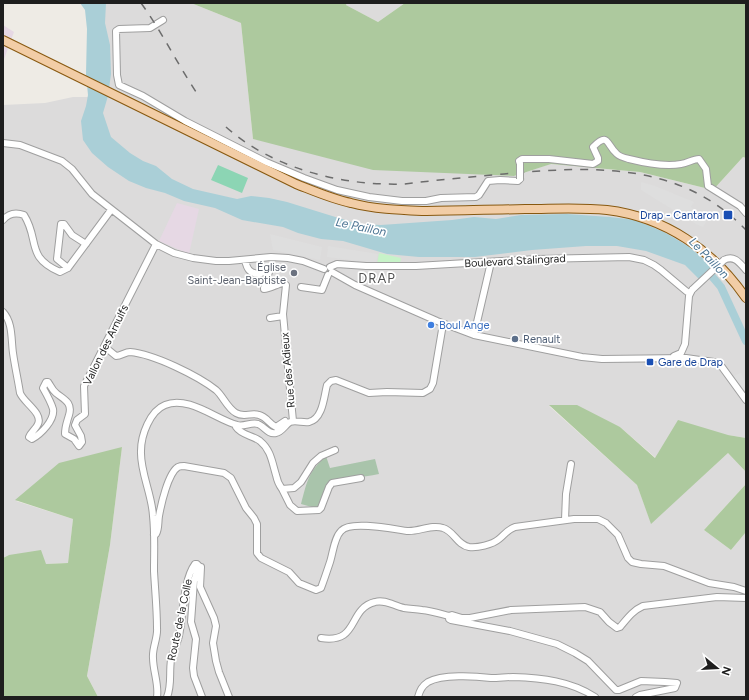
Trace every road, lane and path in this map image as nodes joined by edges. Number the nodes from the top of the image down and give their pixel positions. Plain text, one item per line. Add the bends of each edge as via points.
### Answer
1 (163, 20) dead end
2 (3, 39) edge
3 (3, 143) edge
4 (111, 210) junction
5 (746, 213) edge
6 (3, 220) edge
7 (668, 226) junction
8 (86, 244) junction
9 (156, 244) junction
10 (245, 260) junction
11 (491, 262) junction
12 (68, 268) junction
13 (746, 270) edge
14 (329, 271) junction
15 (300, 286) dead end
16 (691, 291) junction
17 (746, 293) edge
18 (746, 298) edge
19 (3, 312) edge
20 (270, 318) dead end
21 (284, 318) junction
22 (443, 324) junction
23 (474, 335) junction
24 (105, 347) junction
25 (684, 354) junction
26 (746, 400) edge
27 (293, 419) junction
28 (236, 425) junction
29 (335, 450) dead end
30 (571, 464) dead end
31 (361, 478) dead end
32 (282, 489) junction
33 (565, 520) junction
34 (154, 538) junction
35 (198, 564) junction
36 (746, 591) edge
37 (746, 598) edge
38 (449, 616) junction
39 (321, 638) dead end
40 (157, 697) edge
41 (167, 697) edge
42 (202, 697) edge
43 (229, 697) edge
44 (418, 697) edge
45 (595, 697) edge
46 (636, 697) edge

1 - 5 street, bridge via 150,28 116,31 119,85 143,96 185,122 291,173 332,188 386,199 419,201 476,197 488,181 518,181 520,160 549,159 593,164 598,161 593,147 601,140 606,140 618,155 629,159 663,164 681,164 700,159 707,173 707,186 740,206
2 - 7 main road via 296,184 352,204 422,211 587,209 622,213
3 - 4 street via 20,145 62,161 72,169 92,194
4 - 8 street
4 - 9 street
6 - 12 street via 18,213 24,215 39,257 60,272
7 - 17 main road via 685,233 716,258
7 - 18 main road via 709,255 736,283
8 - 12 street
8 - 12 street via 61,224 57,259
9 - 10 street via 174,253 193,258 216,261
9 - 24 street, Vallon des Arnulfs
10 - 14 street via 288,258
10 - 21 street, Rue des Adieux via 249,271 259,274 269,272 264,289 285,283
11 - 14 street, Boulevard Stalingrad via 416,266 337,264
11 - 16 street, Boulevard Stalingrad via 629,257 644,260 658,267 686,291
11 - 23 street
13 - 16 street, bridge via 735,259 724,260
14 - 15 street via 322,290
14 - 22 street
16 - 25 street
19 - 24 street, Vallon des Arnulfs via 11,328 20,393 39,419 29,437 32,439 47,425 53,411 44,388 48,382 69,404 70,413 65,434 74,439 79,446 81,444 81,436 75,425 85,414 84,386
20 - 21 street
21 - 27 street, Rue des Adieux
22 - 23 street
22 - 27 street via 433,383 427,392 369,393 334,380 327,385 322,408 317,417 308,422
23 - 25 street via 582,357 670,358
24 - 27 street via 116,356 131,352 171,365 206,382 220,393 235,413 264,416 276,427 288,418
25 - 26 street via 714,362 722,367
27 - 28 street via 275,434 257,424
28 - 32 street, Route de la Colle via 238,431 253,437 265,446 272,458
28 - 34 street, Route de la Colle via 203,409 170,403 160,408 149,420 143,434 141,458 152,504
29 - 32 street via 312,463 301,482 294,488
30 - 33 street
31 - 32 street, Route de la Colle via 332,483 319,510 297,511 290,505
33 - 34 street via 508,529 496,541 474,547 460,543 449,530 439,527 412,531 396,528 345,527 336,540 321,588 316,590 300,583 289,572 261,558 257,553 257,524 231,478 224,473 184,466 174,471 168,483 163,496 158,531
33 - 36 street via 598,518 606,523 618,535 632,562 664,566 709,583
34 - 40 street, Route de la Colle via 157,634 153,657 158,686
35 - 41 street, Route de la Colle via 192,568 185,593 179,636 172,656
35 - 42 street, Route de la Colle via 194,581 192,622 196,639 193,668
35 - 43 street via 202,566 200,587 215,623 213,643 216,661
37 - 38 street via 717,596 643,606 636,609 617,628 600,612 585,608 511,610 470,618
38 - 39 street via 403,608 382,601 374,602 361,611 343,636 334,640
38 - 46 street via 451,620 510,631 564,647 588,661 616,690 641,681 677,683 675,688
44 - 45 street via 422,687 430,681 474,676 542,679 570,685

